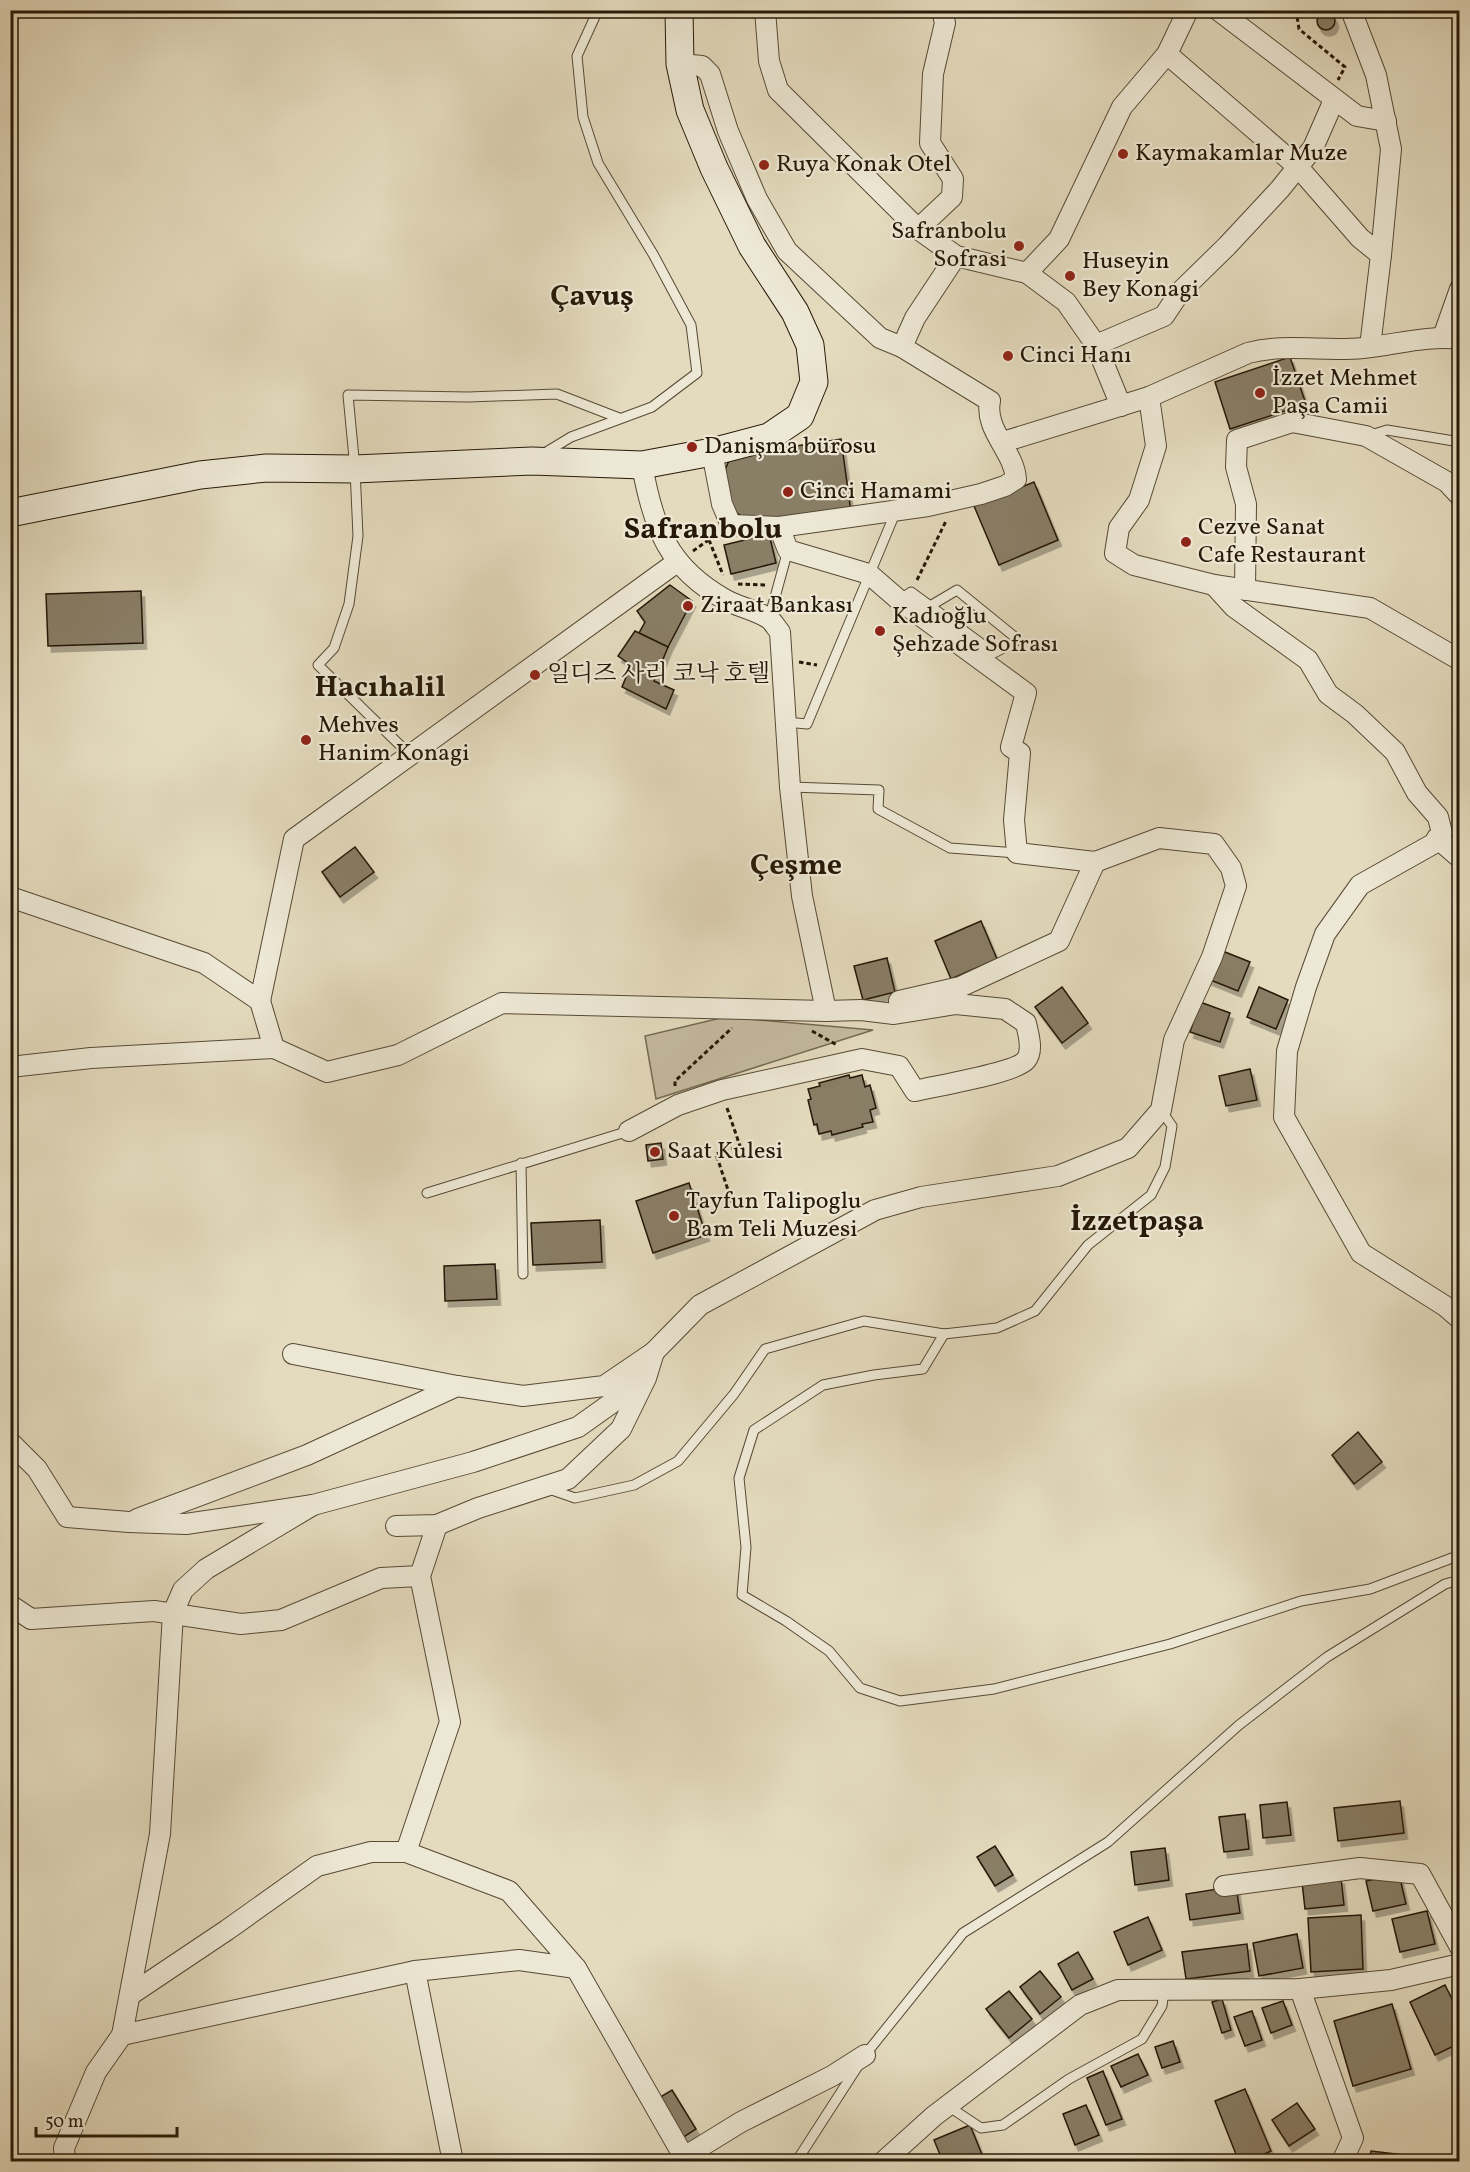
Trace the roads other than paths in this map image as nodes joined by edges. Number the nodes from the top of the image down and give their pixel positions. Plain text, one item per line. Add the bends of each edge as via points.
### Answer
1 (598, 10) edge
2 (679, 10) edge
3 (765, 10) edge
4 (942, 10) edge
5 (1188, 10) edge
6 (1218, 10) edge
7 (1351, 10) edge
8 (1167, 54) junction
9 (680, 64) junction
10 (1334, 100) junction
11 (1386, 121) junction
12 (1298, 167) junction
13 (918, 229) junction
14 (1381, 255) junction
15 (956, 256) junction
16 (1027, 273) junction
17 (1460, 289) edge
18 (1451, 338) edge
19 (1096, 345) junction
20 (902, 347) junction
21 (1370, 347) junction
22 (1149, 397) junction
23 (1121, 406) junction
24 (619, 418) junction
25 (1366, 436) junction
26 (1003, 442) junction
27 (1460, 442) edge
28 (712, 452) junction
29 (532, 461) junction
30 (642, 465) junction
31 (355, 469) junction
32 (1460, 496) edge
33 (896, 511) junction
34 (10, 513) edge
35 (779, 527) junction
36 (788, 550) junction
37 (676, 562) junction
38 (869, 574) junction
39 (1214, 585) junction
40 (1245, 590) junction
41 (905, 596) junction
42 (930, 606) junction
43 (769, 619) junction
44 (1460, 660) edge
45 (785, 722) junction
46 (410, 755) junction
47 (790, 787) junction
48 (1437, 838) junction
49 (1017, 853) junction
50 (1460, 858) edge
51 (1095, 862) junction
52 (10, 897) edge
53 (260, 1001) junction
54 (861, 1010) junction
55 (826, 1011) junction
56 (274, 1048) junction
57 (10, 1067) edge
58 (1161, 1110) junction
59 (629, 1131) joint
60 (521, 1163) junction
61 (427, 1193) dead end
62 (523, 1274) dead end
63 (1460, 1319) edge
64 (944, 1334) junction
65 (654, 1352) junction
66 (293, 1354) dead end
67 (646, 1378) junction
68 (457, 1386) junction
69 (10, 1442) edge
70 (544, 1487) junction
71 (313, 1505) junction
72 (129, 1522) junction
73 (437, 1525) junction
74 (396, 1526) dead end
75 (1460, 1555) edge
76 (420, 1575) junction
77 (1460, 1580) edge
78 (10, 1605) edge
79 (173, 1613) junction
80 (406, 1852) junction
81 (1224, 1886) dead end
82 (1460, 1947) edge
83 (1460, 1964) edge
84 (576, 1968) junction
85 (415, 1971) junction
86 (1300, 1989) junction
87 (1164, 1990) junction
88 (130, 1995) junction
89 (122, 2035) junction
90 (865, 2055) junction
91 (948, 2106) junction
92 (684, 2159) edge
93 (65, 2162) edge
94 (453, 2162) edge
95 (796, 2162) edge
96 (883, 2162) edge
97 (1342, 2162) edge

1 - 24 lane via 578,56 583,117 598,163 692,325 697,373 652,407
2 - 9 main road
3 - 13 street via 769,61 778,90
4 - 13 street via 945,22 933,74 930,143 953,179 952,197
5 - 8 street
6 - 10 street
7 - 11 street via 1376,75
8 - 12 street
8 - 16 street via 1122,107 1059,239
9 - 20 street via 702,66 710,74 758,199 787,251 880,338
9 - 28 main road via 690,110 714,168 752,246 795,312 810,345 814,382 800,416 769,437
10 - 11 street via 1357,116
10 - 12 street via 1313,148
11 - 14 street via 1390,149
12 - 14 street via 1360,238
12 - 19 street via 1180,292 1164,316
13 - 15 street
14 - 21 street
15 - 16 street
15 - 20 street via 915,318
16 - 19 street via 1066,302
17 - 18 street
18 - 21 street
19 - 23 street
20 - 26 street via 990,401 990,421
21 - 22 street via 1264,349
22 - 23 street
22 - 39 street via 1156,446 1138,500 1119,528 1115,554 1134,565
23 - 26 street
24 - 29 lane via 571,437
24 - 31 lane via 557,394 348,395
25 - 27 lane via 1387,430
25 - 32 street via 1447,482
25 - 40 street via 1292,422 1237,440 1236,467 1246,504
26 - 33 street via 1015,467 1016,479 981,495
28 - 30 main road
28 - 35 street via 722,504 732,525
29 - 30 main road
29 - 31 main road
30 - 37 street via 663,539
31 - 34 main road via 266,468 200,475
31 - 46 lane via 358,536 350,604 334,648 318,665
33 - 35 street
33 - 38 lane
35 - 36 street
36 - 38 street
36 - 43 lane
37 - 43 street via 697,582
37 - 46 street
38 - 41 street
38 - 45 lane via 807,724
39 - 40 street
39 - 48 street via 1234,607 1308,660 1328,694 1395,752 1418,794 1438,817 1442,833
40 - 44 street via 1370,608
41 - 42 lane
41 - 49 street via 1026,693 1011,747 1020,753 1014,820
42 - 42 lane via 994,653 1015,642 1016,638 957,590
43 - 45 street via 780,632
45 - 47 street
46 - 53 street via 294,839
47 - 49 lane via 879,790 878,809 950,848
47 - 55 street via 802,896
48 - 50 street
48 - 63 street via 1433,844 1360,885 1324,934 1287,1051 1284,1118 1361,1253
49 - 51 street
51 - 54 street via 1059,941 960,987
51 - 58 street via 1159,838 1214,844 1231,868 1236,886 1212,957 1174,1040
52 - 53 street via 204,963
53 - 56 street
54 - 55 street
54 - 59 street via 894,1014 956,1004 1005,1009 1026,1023 1030,1048 1026,1060 1012,1069 915,1091 899,1066 862,1059 722,1090 678,1105
55 - 56 street via 502,1003 398,1055 327,1072
56 - 57 street via 91,1058
58 - 64 lane via 1172,1126 1165,1167 1151,1195 1088,1245 1035,1311 997,1328
58 - 65 street via 1128,1148 1058,1176 921,1197 875,1210 700,1305
59 - 60 lane
60 - 61 lane
60 - 62 lane
64 - 70 lane via 864,1321 765,1349 734,1394 678,1461 634,1485 575,1498
64 - 75 lane via 923,1369 823,1385 754,1430 739,1478 746,1547 742,1595 830,1652 860,1688 900,1701 994,1689 1170,1644 1301,1601 1370,1589
65 - 67 street
65 - 68 street via 604,1386 523,1396
66 - 68 street
67 - 70 street via 621,1429 568,1479
67 - 71 street via 578,1427 473,1462
68 - 72 street via 307,1455
69 - 72 street via 37,1470 67,1517
70 - 73 street
71 - 72 street via 186,1524
71 - 79 street via 206,1569 183,1590
73 - 74 street
73 - 76 street
76 - 79 street via 381,1578 280,1620 241,1624
76 - 80 street via 450,1722
77 - 90 lane via 1445,1584 1327,1656 1239,1725 1108,1842 963,1933
78 - 79 street via 31,1619
79 - 88 street via 160,1834
80 - 84 street via 509,1891
80 - 88 street via 371,1852 317,1866
81 - 82 street via 1360,1868 1420,1874
83 - 86 street via 1391,1980
84 - 85 street via 519,1960
84 - 92 street
85 - 89 street
85 - 94 street
86 - 87 street
86 - 97 street via 1353,2138
87 - 91 street via 1118,1990 1080,2005
87 - 91 lane via 1162,2006 1142,2039 1069,2079 1003,2125 981,2128
88 - 89 street
89 - 93 street via 96,2072 64,2148
90 - 92 street via 741,2122
90 - 95 lane
91 - 96 street

